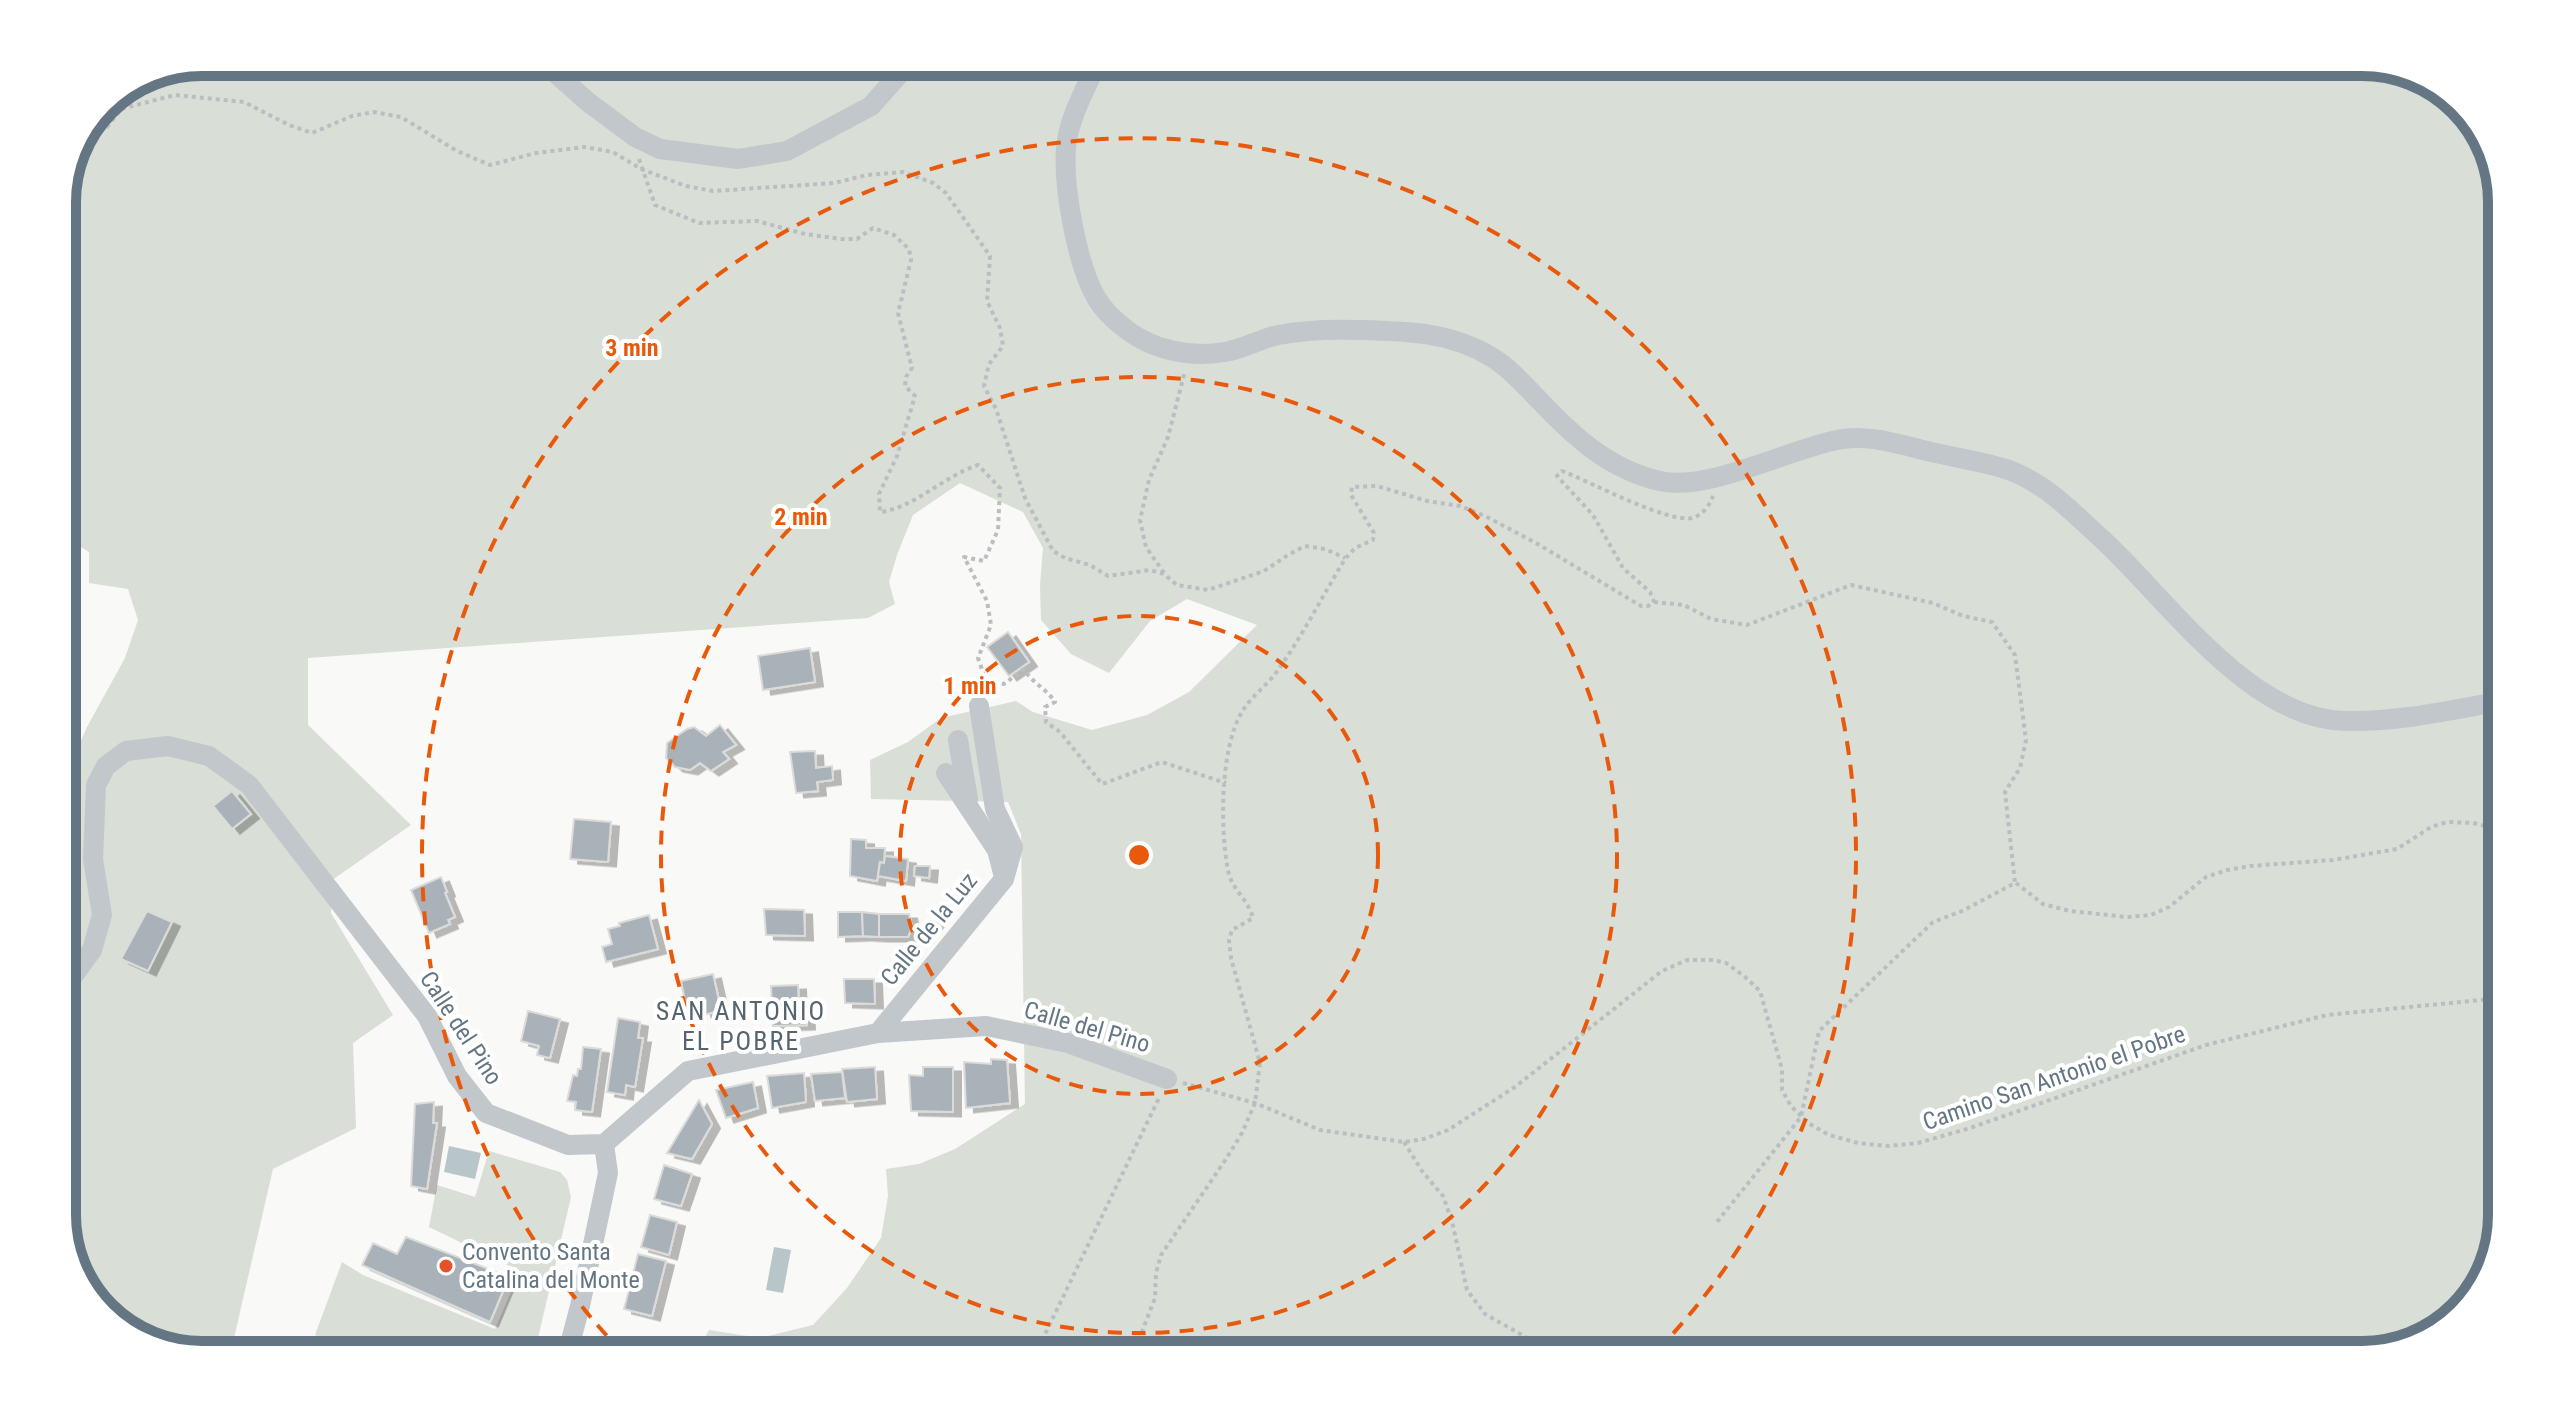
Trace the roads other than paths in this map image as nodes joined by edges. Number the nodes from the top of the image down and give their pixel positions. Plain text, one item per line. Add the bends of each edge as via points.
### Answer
1 (559, 76) edge
2 (898, 76) edge
3 (1092, 76) edge
4 (2488, 703) edge
5 (979, 706) road end
6 (958, 740) dead end
7 (946, 773) dead end
8 (969, 805) junction
9 (1004, 879) junction
10 (76, 972) edge
11 (878, 1033) junction
12 (1167, 1079) road end
13 (604, 1144) junction
14 (571, 1341) edge

1 - 2 street via 635,137 660,149 738,159 787,151 871,106
3 - 4 street via 1066,145 1074,227 1087,278 1100,303 1143,341 1188,353 1227,352 1277,335 1311,331 1449,337 1494,358 1594,453 1675,484 1839,439 1866,438 2002,468 2033,480 2068,508 2217,656 2281,703 2315,717 2347,721
5 - 9 street, Calle de la Luz via 995,809 1013,847
6 - 8 street
7 - 8 street
8 - 9 street via 997,850
9 - 11 street, Calle de la Luz
10 - 13 street, Calle del Pino via 92,950 102,915 93,859 96,785 106,766 126,751 168,746 209,756 249,785 427,1016 457,1076 486,1113 568,1145
11 - 12 street, Calle del Pino via 986,1026 1068,1043
11 - 13 street, Calle del Pino via 688,1071
13 - 14 street via 608,1173

